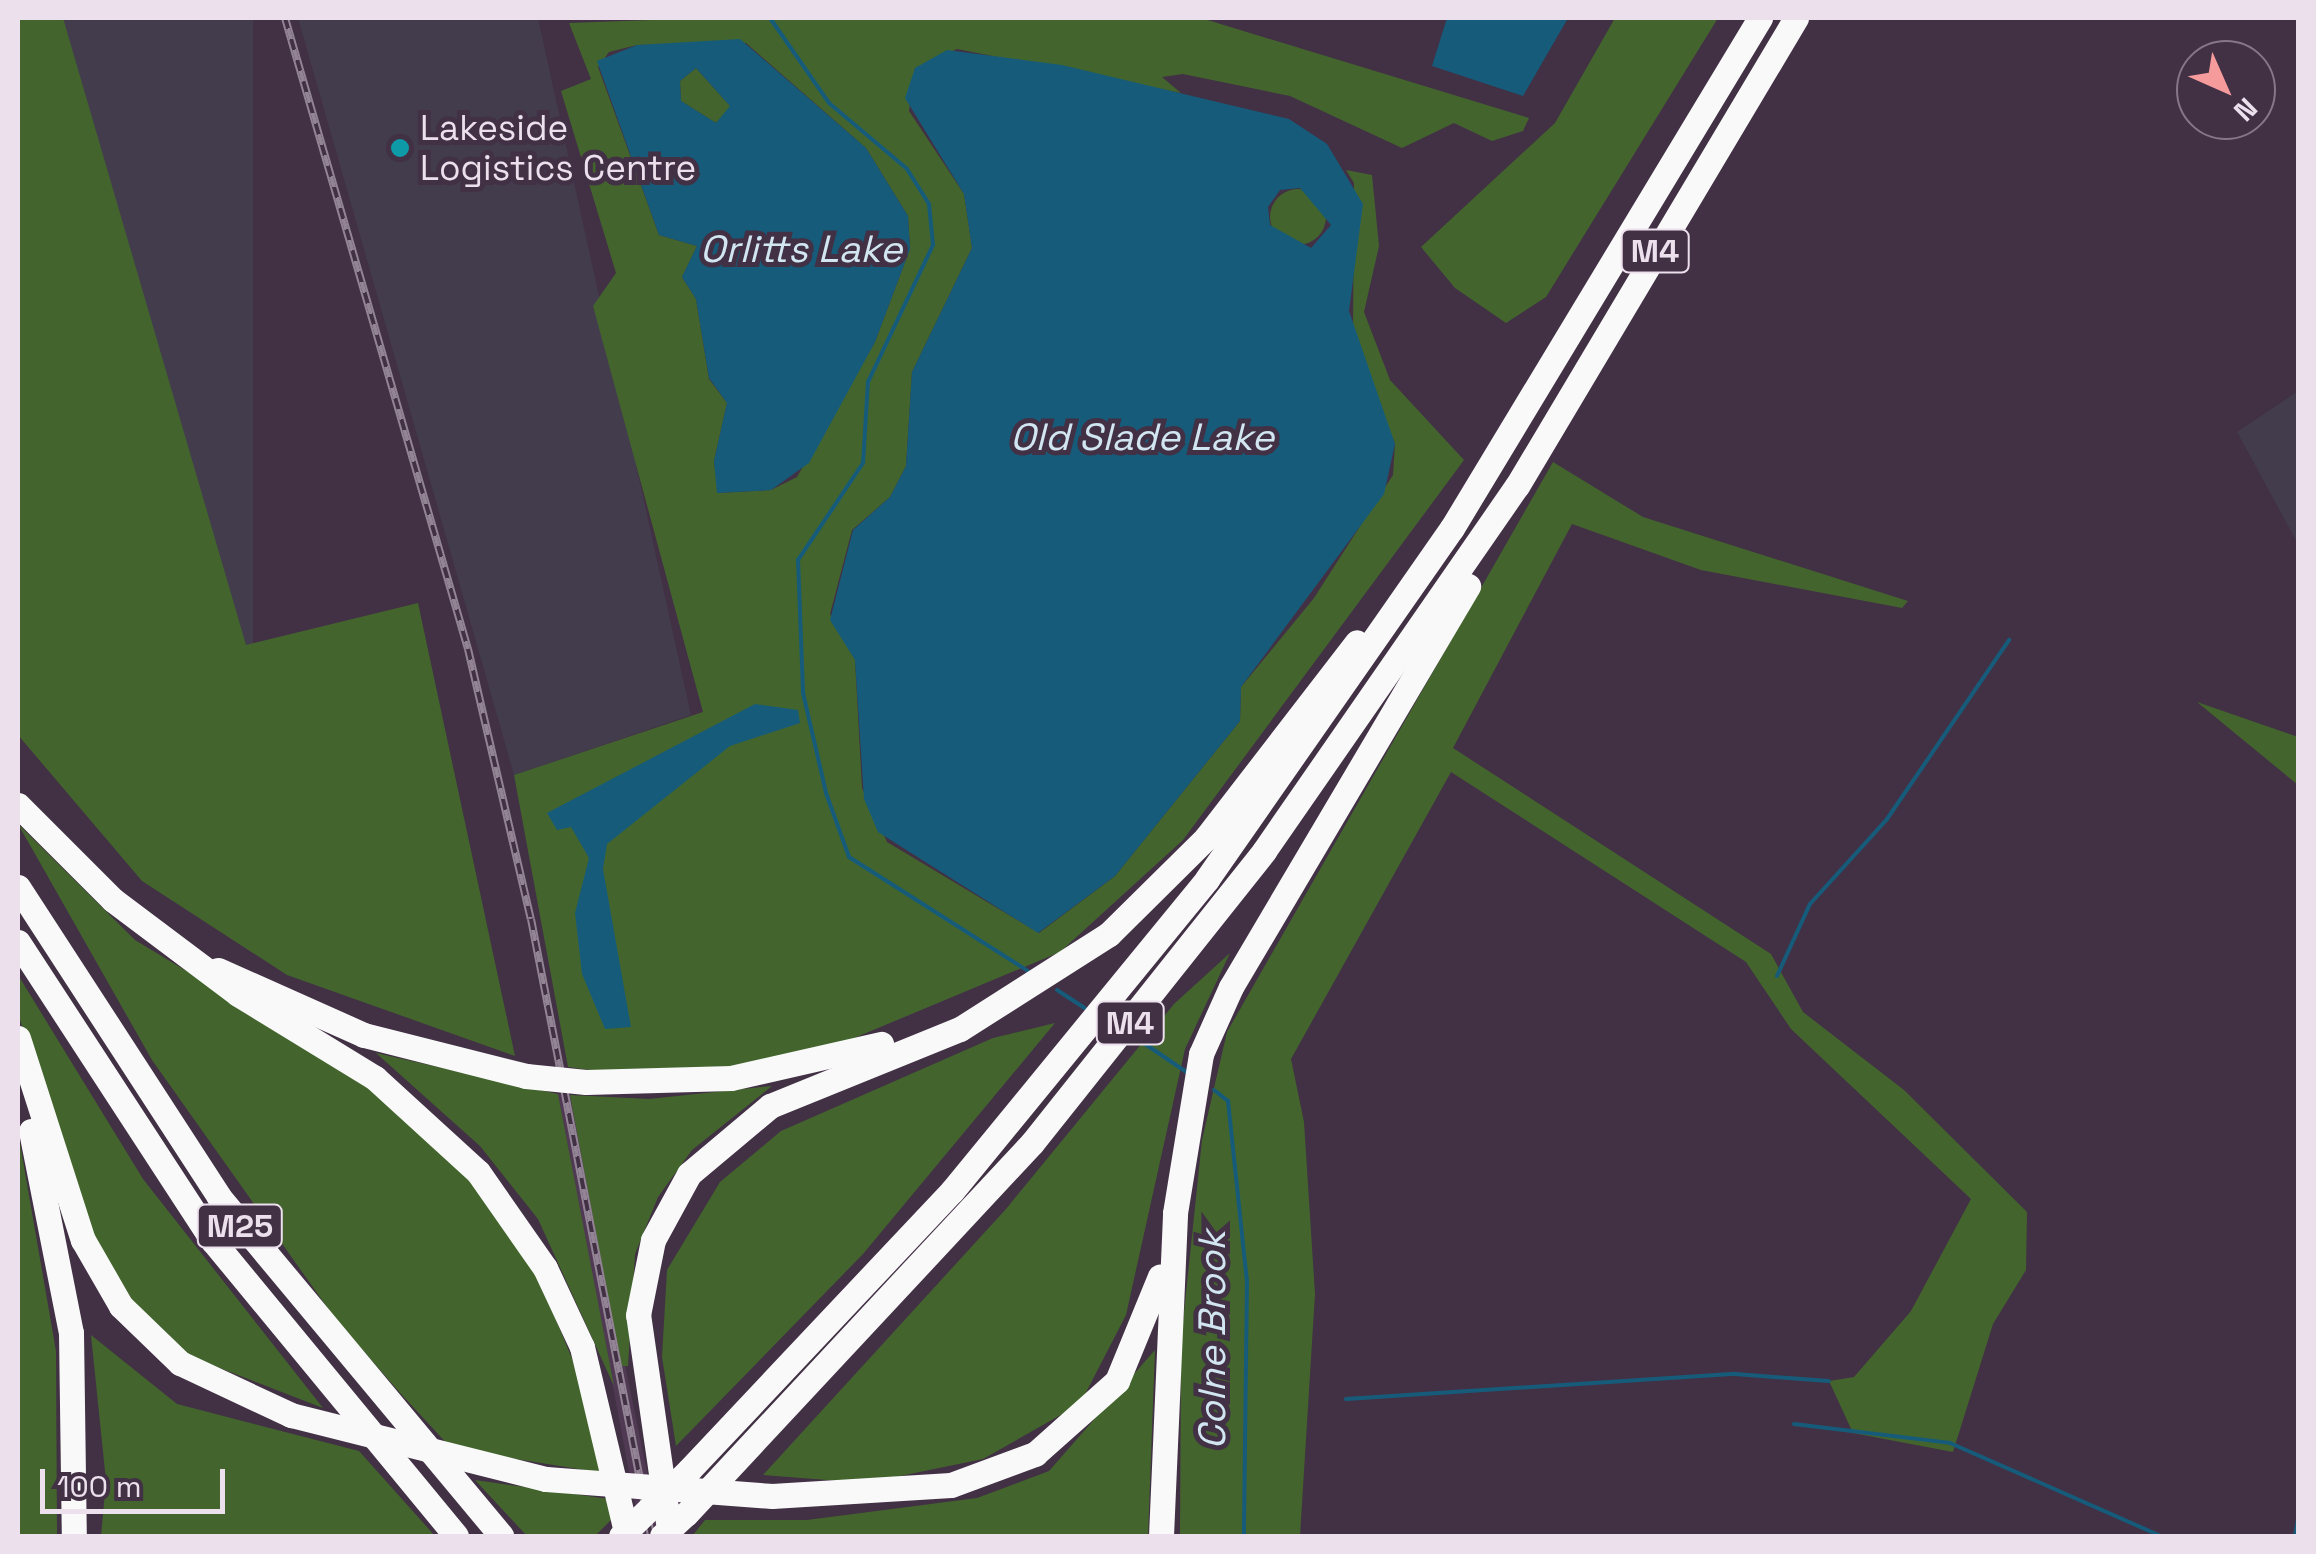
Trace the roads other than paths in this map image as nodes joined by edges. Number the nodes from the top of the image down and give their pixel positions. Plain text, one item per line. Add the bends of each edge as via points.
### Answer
1 (1760, 18) edge
2 (1796, 18) edge
3 (1487, 471) junction
4 (1517, 486) junction
5 (18, 805) edge
6 (18, 887) edge
7 (18, 942) edge
8 (208, 968) junction
9 (994, 1009) junction
10 (18, 1038) edge
11 (18, 1079) edge
12 (1175, 1213) junction
13 (74, 1536) edge
14 (456, 1536) edge
15 (500, 1536) edge
16 (624, 1536) edge
17 (666, 1536) edge
18 (1161, 1536) edge

1 - 3 highway, M4
2 - 4 highway, M4
3 - 9 highway via 1182,866 1110,934
3 - 16 highway, M4, bridge via 1340,696 1123,987 896,1254
4 - 12 highway via 1215,1020 1186,1118
4 - 17 highway, M4, bridge via 1312,787 1093,1069 920,1269
5 - 8 highway via 113,900
6 - 15 highway, M25 via 219,1197
7 - 14 highway, M25 via 213,1240
8 - 9 highway, bridge via 400,1048 586,1082 760,1073
8 - 16 highway via 417,1112 511,1213 582,1347
9 - 17 highway via 753,1116 709,1151 673,1199 648,1256 638,1330
10 - 12 highway, bridge via 78,1229 121,1306 180,1362 291,1415 546,1479 772,1496 965,1482 1060,1438 1134,1353
11 - 13 highway via 71,1333
12 - 18 highway

